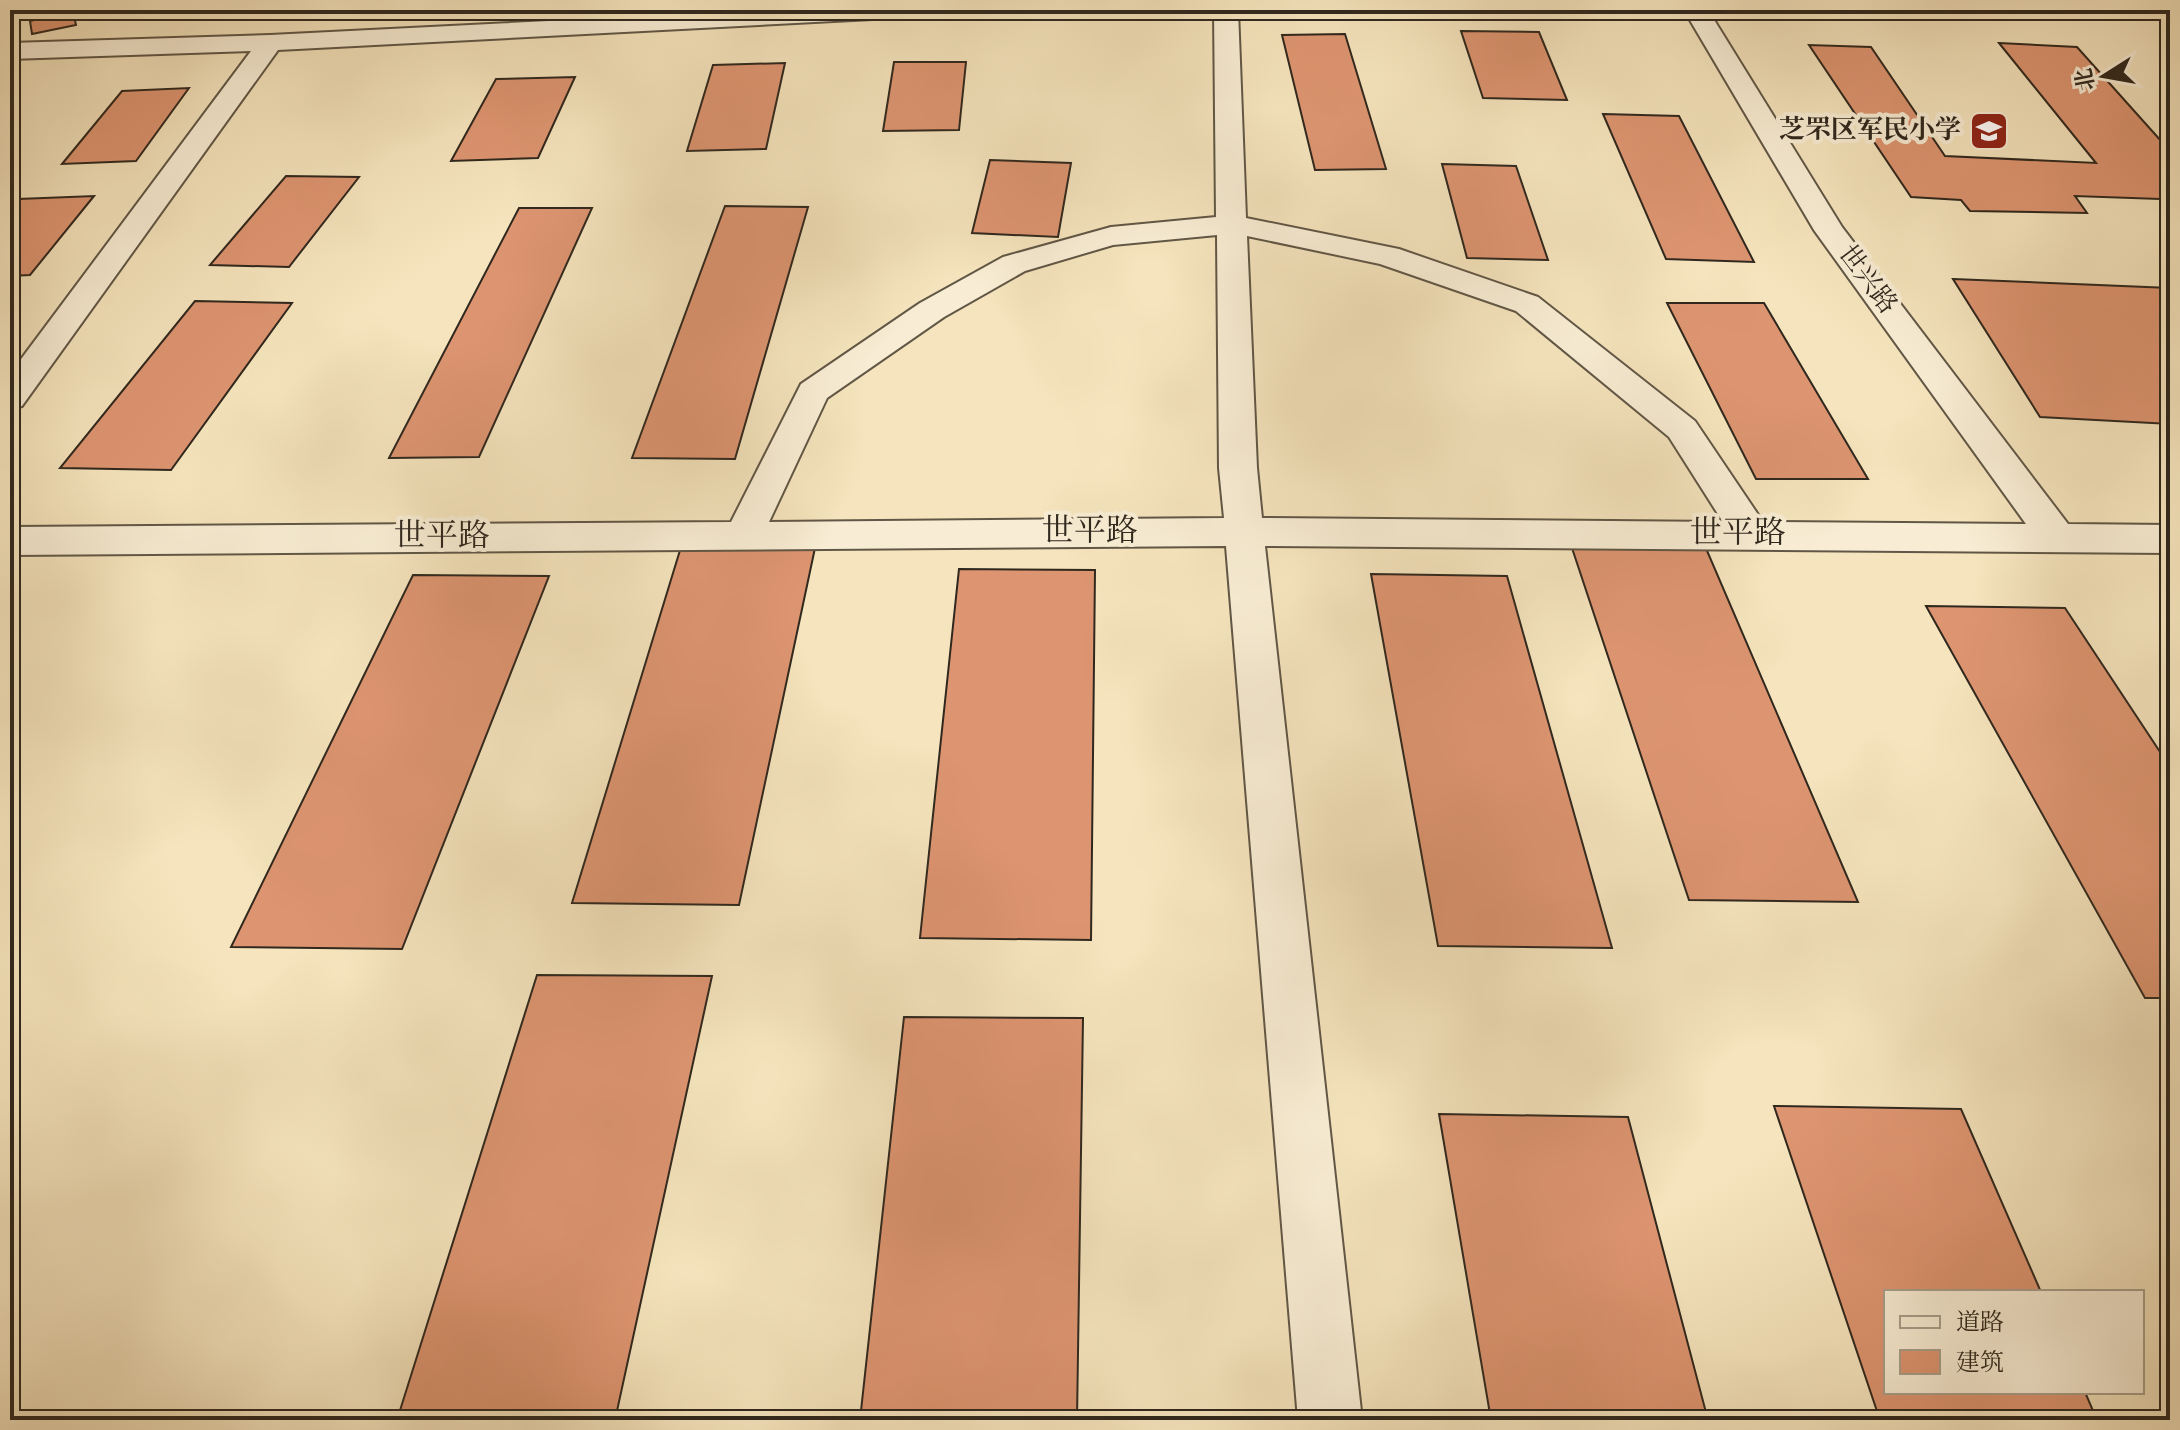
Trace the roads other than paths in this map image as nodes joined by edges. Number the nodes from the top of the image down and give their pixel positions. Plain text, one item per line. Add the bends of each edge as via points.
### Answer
1 (911, 10) edge
2 (1226, 10) edge
3 (1696, 10) edge
4 (819, 13) edge
5 (270, 43) junction
6 (10, 51) edge
7 (1233, 224) junction
8 (10, 398) edge
9 (1244, 532) junction
10 (1751, 535) junction
11 (743, 536) junction
12 (2057, 538) junction
13 (2170, 539) edge
14 (10, 541) edge
15 (1330, 1420) edge

1 - 4 street
2 - 7 street
3 - 12 street, 世兴路 via 1829,230
4 - 5 street
5 - 6 street
5 - 8 street
7 - 9 street
7 - 10 street via 1388,256 1527,304 1682,429
7 - 11 street via 1111,236 1014,264 932,310 813,392
9 - 10 street, 世平路
9 - 11 street, 世平路
9 - 15 street
10 - 12 street, 世平路
11 - 14 street, 世平路
12 - 13 street, 世平路

